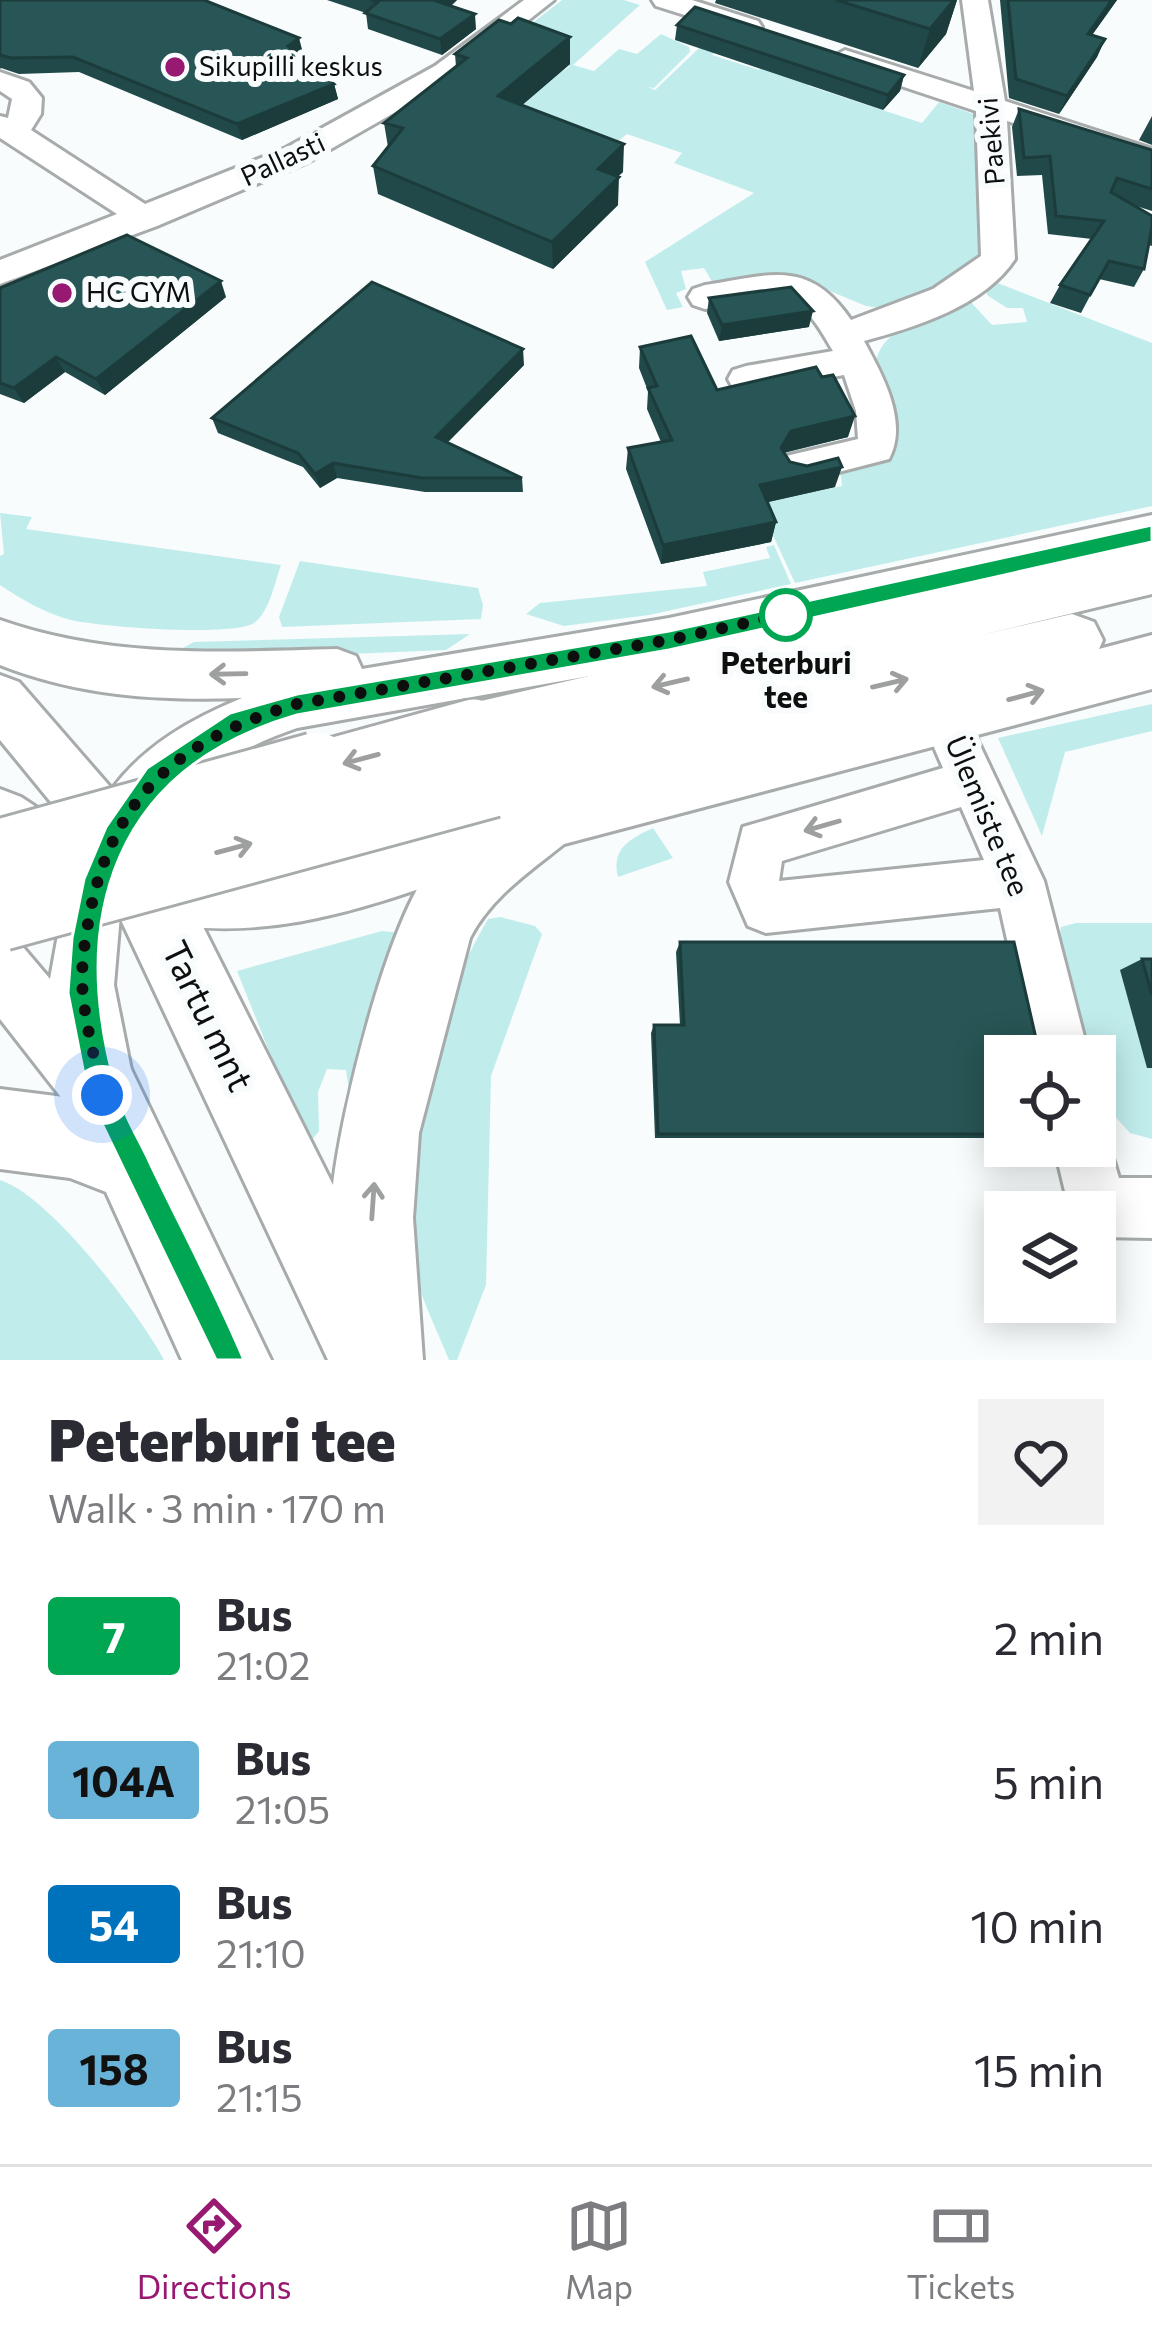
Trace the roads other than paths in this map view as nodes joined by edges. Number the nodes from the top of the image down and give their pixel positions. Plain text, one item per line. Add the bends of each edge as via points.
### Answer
1 (541, 0) edge
2 (665, 0) edge
3 (975, 0) edge
4 (778, 36) edge
5 (822, 51) edge
6 (0, 81) edge
7 (991, 105) junction
8 (7, 128) edge
9 (1152, 159) edge
10 (145, 219) junction
11 (0, 273) edge
12 (705, 297) edge
13 (848, 347) junction
14 (746, 380) edge
15 (800, 466) edge
16 (1152, 534) edge
17 (1152, 570) edge
18 (1152, 621) edge
19 (0, 642) edge
20 (1152, 662) edge
21 (513, 668) junction
22 (7, 707) edge
23 (944, 717) junction
24 (503, 775) junction
25 (974, 781) junction
26 (4, 842) edge
27 (121, 870) junction
28 (1019, 881) junction
29 (0, 912) edge
30 (0, 968) edge
31 (1056, 1035) edge
32 (0, 1129) edge
33 (119, 1129) junction
34 (1088, 1167) edge
35 (1152, 1208) edge
36 (227, 1360) edge
37 (377, 1360) edge

1 - 10 street, Pallasti via 371,116
2 - 4 street
3 - 7 street, Paekivi
5 - 7 street
6 - 8 street via 27,98 26,114
7 - 9 street
7 - 13 street, Paekivi via 998,259 981,276
8 - 10 street
10 - 11 street, Pallasti
12 - 13 street via 801,288 817,296
13 - 14 street
13 - 15 street via 882,435 875,448
16 - 21 main road
17 -> 24 highway
24 -> 18 highway
21 -> 19 main road via 159,676 44,662
23 -> 20 highway
21 - 27 main road via 239,721 156,776
22 - 26 main road via 20,784
22 - 27 main road, Tartu mnt
23 - 24 highway
23 - 25 street, Ülemiste tee
24 -> 26 highway, bridge
24 - 27 main road via 310,893 220,905
29 -> 24 highway, bridge
37 -> 24 highway via 371,1218 379,1133 437,927 479,868
25 - 28 street, Ülemiste tee
25 -> 28 street via 760,844 754,882 766,908
26 - 27 main road
27 - 33 main road via 86,938 82,993
27 - 37 highway, Tartu mnt
28 - 31 street, Ülemiste tee
30 - 33 main road
32 - 33 highway via 70,1138
33 - 36 highway
34 - 35 street via 1097,1207

